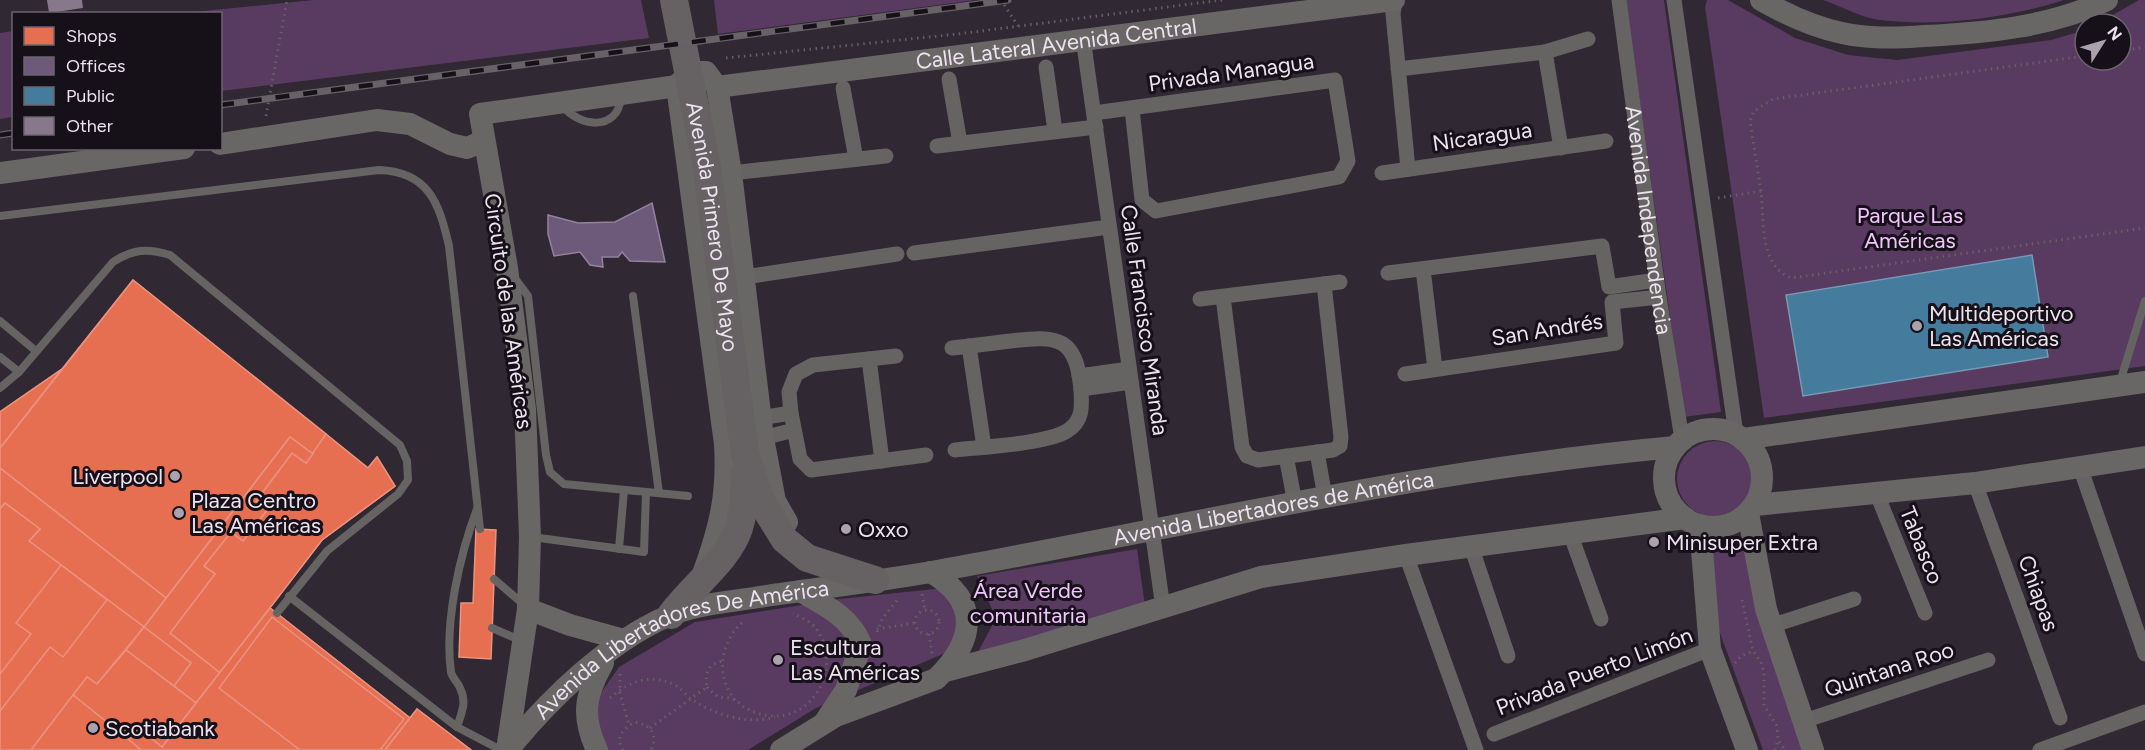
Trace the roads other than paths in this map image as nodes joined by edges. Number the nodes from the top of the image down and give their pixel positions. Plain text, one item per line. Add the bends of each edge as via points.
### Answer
1 (674, 0) edge
2 (1395, 0) edge
3 (1620, 0) edge
4 (1674, 0) edge
5 (1761, 0) edge
6 (2107, 0) edge
7 (1083, 38) junction
8 (1588, 39) dead end
9 (1545, 52) junction
10 (1046, 67) dead end
11 (1398, 69) junction
12 (949, 79) dead end
13 (677, 86) junction
14 (717, 87) junction
15 (843, 88) dead end
16 (1132, 108) junction
17 (1095, 120) junction
18 (1056, 131) junction
19 (483, 141) junction
20 (1606, 141) dead end
21 (960, 143) junction
22 (222, 144) edge
23 (937, 146) dead end
24 (1561, 148) junction
25 (168, 150) edge
26 (886, 156) dead end
27 (856, 159) junction
28 (1408, 169) junction
29 (0, 173) edge
30 (731, 173) junction
31 (1382, 173) dead end
32 (0, 216) edge
33 (1110, 226) junction
34 (914, 253) dead end
35 (897, 254) dead end
36 (507, 268) junction
37 (1423, 269) junction
38 (1388, 273) dead end
39 (745, 277) junction
40 (1656, 279) junction
41 (1340, 282) dead end
42 (1324, 284) junction
43 (633, 296) dead end
44 (1223, 297) junction
45 (1659, 297) junction
46 (1200, 300) dead end
47 (2145, 301) edge
48 (0, 321) edge
49 (2141, 322) edge
50 (969, 346) junction
51 (952, 348) dead end
52 (36, 351) junction
53 (896, 356) dead end
54 (0, 357) edge
55 (869, 360) junction
56 (1435, 369) junction
57 (19, 372) junction
58 (1405, 374) dead end
59 (1130, 375) junction
60 (2145, 382) edge
61 (1080, 383) junction
62 (2119, 386) junction
63 (0, 388) edge
64 (791, 413) junction
65 (794, 430) junction
66 (1740, 436) junction
67 (753, 437) junction
68 (1678, 443) junction
69 (984, 447) junction
70 (955, 450) dead end
71 (1317, 452) junction
72 (926, 455) dead end
73 (1286, 456) junction
74 (2145, 457) edge
75 (882, 461) junction
76 (2080, 467) junction
77 (1975, 483) junction
78 (624, 490) junction
79 (646, 492) junction
80 (659, 493) junction
81 (1877, 494) junction
82 (688, 496) dead end
83 (1325, 497) junction
84 (1295, 503) junction
85 (479, 504) junction
86 (1752, 509) junction
87 (1692, 522) junction
88 (480, 529) dead end
89 (1152, 532) junction
90 (1570, 533) junction
91 (531, 537) junction
92 (1471, 546) junction
93 (619, 549) junction
94 (1406, 555) junction
95 (931, 572) junction
96 (494, 579) dead end
97 (701, 579) junction
98 (875, 580) junction
99 (800, 591) junction
100 (289, 596) junction
101 (1854, 599) dead end
102 (1163, 608) junction
103 (528, 609) junction
104 (276, 613) dead end
105 (1925, 614) dead end
106 (671, 615) junction
107 (1602, 619) dead end
108 (451, 621) junction
109 (460, 622) dead end
110 (1771, 626) junction
111 (492, 628) dead end
112 (523, 641) junction
113 (617, 645) junction
114 (1710, 649) junction
115 (2145, 654) edge
116 (1508, 656) dead end
117 (1989, 660) dead end
118 (945, 671) junction
119 (2145, 712) edge
120 (2060, 718) dead end
121 (1804, 721) junction
122 (823, 724) junction
123 (457, 727) junction
124 (1494, 734) dead end
125 (2070, 745) edge
126 (785, 749) edge
127 (1742, 749) edge
128 (501, 750) edge
129 (507, 750) edge
130 (597, 750) edge
131 (1476, 750) edge
132 (1813, 750) edge
133 (2040, 750) edge

1 - 67 highway, Avenida Primero De Mayo
2 - 7 main road, Calle Lateral Avenida Central
2 - 11 street, Nicaragua
3 - 40 street, Avenida Independencia
4 - 66 street via 1701,201
5 - 6 main road via 1813,26 1877,38 1963,34 2043,23
7 - 14 main road, Calle Lateral Avenida Central via 1019,35
7 - 17 street, Calle Francisco Miranda
8 - 9 street
9 - 11 street
9 - 24 street, Nicaragua
10 - 18 street
11 - 28 street, Nicaragua
12 - 21 street
13 - 14 main road via 689,74 705,72
13 - 19 main road, Circuito de las Américas via 480,114
13 - 97 main road via 727,476 718,535
14 - 30 main road
15 - 27 street
16 - 16 street, Privada Managua via 1335,80 1348,161 1339,177 1156,211 1142,200
16 - 17 street, Privada Managua
17 - 18 street, Privada Managua
17 - 33 street, Calle Francisco Miranda
18 - 21 street, Privada Managua
19 - 22 main road via 467,148 410,124 377,120
19 - 36 main road, Circuito de las Américas
20 - 24 street, Nicaragua
21 - 23 street, Privada Managua
24 - 28 street, Nicaragua
25 - 29 main road
26 - 27 street
27 - 30 street
28 - 31 street, Nicaragua
30 - 39 main road
32 - 85 lane via 378,170 413,178 430,192 441,213 449,246
33 - 34 street
33 - 59 street, Calle Francisco Miranda
35 - 39 street
36 - 78 lane via 528,296 550,472 564,484
36 - 91 main road, Circuito de las Américas via 525,409
37 - 38 street, San Andrés
37 - 40 street, San Andrés via 1602,246 1609,287
37 - 56 street
39 - 67 main road
40 - 45 street, Avenida Independencia
41 - 42 street
42 - 44 street
42 - 71 street via 1341,437 1340,446
43 - 80 lane
44 - 46 street
44 - 73 street via 1242,447 1247,456 1258,460
45 - 56 street, San Andrés via 1612,303 1616,343
45 - 68 street, Avenida Independencia
47 - 49 lane
48 - 52 lane
49 - 62 lane
50 - 51 street
50 - 61 street via 1054,338 1070,351
50 - 69 street
52 - 57 lane
52 - 100 lane via 113,262 126,253 149,249 170,255 400,445 407,461 408,480 399,494 327,551
53 - 55 street
54 - 57 lane
55 - 64 street via 803,369 796,374 789,392
55 - 75 street
56 - 58 street, San Andrés
57 - 63 lane
59 - 61 street
59 - 89 street, Calle Francisco Miranda
60 - 62 main road
61 - 69 street via 1082,413 1068,430 1056,436
62 - 66 main road
64 - 65 street
64 - 67 street
65 - 67 street
65 - 75 street via 800,459 812,470
66 - 68 main road via 1709,429
66 - 86 main road via 1758,458 1762,470 1760,494
67 - 97 highway, Avenida Primero De Mayo via 739,527 731,545
67 - 98 highway, Avenida Primero De Mayo via 760,500 785,540 807,558
68 - 83 main road, Avenida Libertadores de América via 1413,480
68 - 87 main road via 1665,468 1664,479 1670,501
69 - 70 street
71 - 73 street
71 - 83 street
72 - 75 street
73 - 84 street
74 - 76 main road
76 - 77 main road
76 - 115 street
77 - 81 main road
77 - 120 street, Chiapas
78 - 79 lane
78 - 93 lane
79 - 80 lane
79 - 93 lane via 644,552
80 - 82 lane
81 - 86 main road
81 - 105 street, Tabasco
83 - 84 main road, Avenida Libertadores de América
84 - 89 main road, Avenida Libertadores de América
85 - 88 lane
85 - 108 lane via 469,530
86 - 87 main road via 1734,523 1717,527
86 - 110 main road
87 - 90 main road
87 - 114 main road
89 - 95 main road, Avenida Libertadores de América
89 - 102 street, Calle Francisco Miranda
90 - 92 main road
90 - 107 street
91 - 93 lane
91 - 103 main road, Circuito de las Américas
92 - 94 main road
92 - 116 street
94 - 102 main road via 1261,577
94 - 131 street
95 - 98 main road, Avenida Libertadores de América
95 - 118 main road via 954,589 964,602 968,618 966,633
96 - 103 lane
97 - 106 highway, Avenida Primero De Mayo
98 - 99 main road, Avenida Libertadores De América
99 - 106 main road, Avenida Libertadores De América
99 - 122 main road via 843,617 861,644 846,690
100 - 104 lane
100 - 123 lane
101 - 110 street
102 - 118 main road
103 - 112 main road, Circuito de las Américas
103 - 113 main road
106 - 113 main road, Avenida Libertadores De América
108 - 109 lane
108 - 123 lane via 452,674 465,704
110 - 121 main road
111 - 112 lane
112 - 129 main road, Circuito de las Américas
113 - 129 main road, Avenida Libertadores De América via 534,718
113 - 130 main road via 589,688 586,711
114 - 124 street, Privada Puerto Limón
114 - 127 main road
117 - 121 street, Quintana Roo
118 - 122 main road via 936,679
119 - 125 street
121 - 132 main road
122 - 126 main road
123 - 128 lane
125 - 133 street

